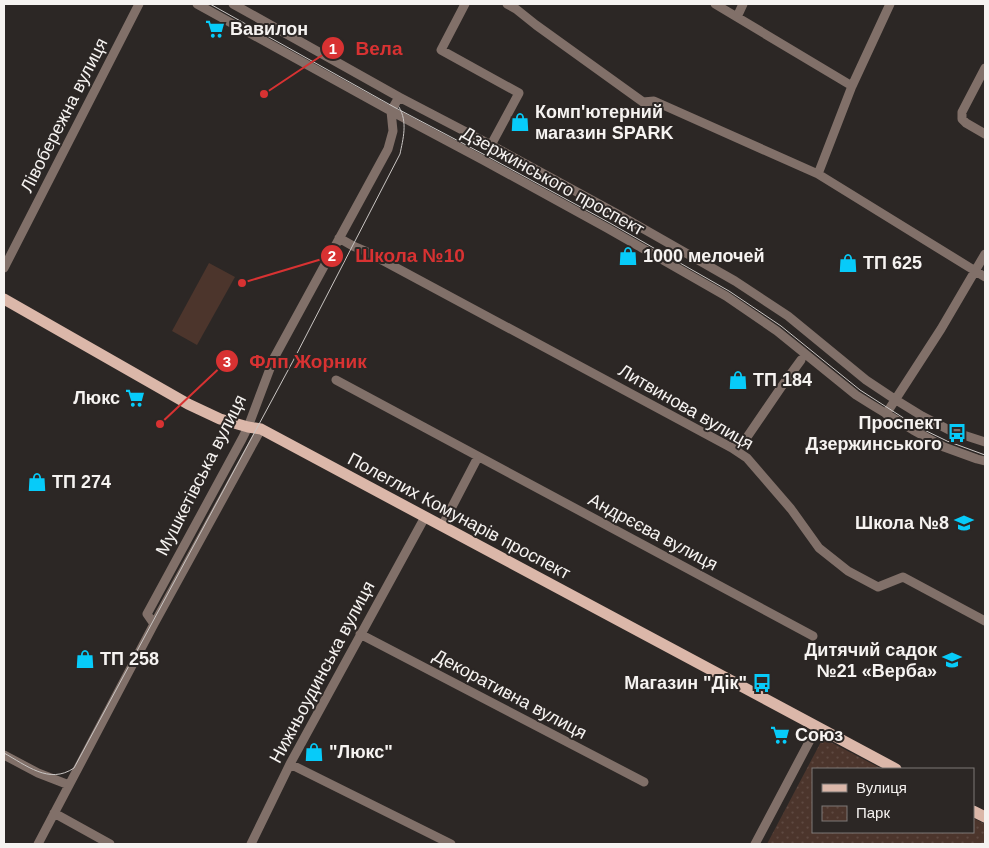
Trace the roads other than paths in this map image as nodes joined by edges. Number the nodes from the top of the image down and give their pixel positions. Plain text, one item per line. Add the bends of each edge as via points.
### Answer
1 (139, 4) edge
2 (197, 4) edge
3 (233, 4) edge
4 (465, 4) edge
5 (507, 4) edge
6 (715, 4) edge
7 (743, 4) edge
8 (890, 4) edge
9 (737, 17) junction
10 (985, 68) edge
11 (852, 86) junction
12 (399, 96) junction
13 (391, 111) junction
14 (985, 134) edge
15 (490, 145) junction
16 (818, 174) junction
17 (339, 238) junction
18 (985, 254) edge
19 (4, 268) edge
20 (976, 271) junction
21 (985, 277) edge
22 (4, 299) edge
23 (801, 360) dead end
24 (336, 380) dead end
25 (896, 400) junction
26 (886, 414) junction
27 (248, 426) junction
28 (261, 429) junction
29 (985, 442) edge
30 (732, 448) junction
31 (478, 457) junction
32 (985, 461) edge
33 (424, 517) junction
34 (442, 526) junction
35 (985, 621) edge
36 (154, 624) junction
37 (360, 634) junction
38 (813, 636) dead end
39 (817, 727) junction
40 (4, 755) edge
41 (290, 764) junction
42 (894, 768) edge
43 (644, 782) dead end
44 (69, 785) junction
45 (54, 814) junction
46 (38, 844) edge
47 (110, 844) edge
48 (250, 844) edge
49 (451, 844) edge
50 (755, 844) edge

1 - 19 street, Лівобережна вулиця
2 - 13 street, Дзержинського проспект
3 - 12 street, Дзержинського проспект
4 - 15 street via 441,50 519,93
5 - 16 street via 643,102 654,101
6 - 9 street
7 - 9 street
8 - 11 street
9 - 11 street
10 - 14 street via 962,112 966,123
11 - 16 street
12 - 13 street, Мушкетівська вулиця
12 - 15 street, Дзержинського проспект
13 - 17 street, Мушкетівська вулиця via 393,131 388,149
13 - 26 street, Дзержинського проспект via 726,296 856,395
15 - 25 street, Дзержинського проспект via 735,281 788,316 866,380
16 - 20 street
17 - 27 street, Мушкетівська вулиця via 274,358
17 - 30 street, Литвинова вулиця
18 - 20 street
20 - 21 street
20 - 25 street
22 - 27 main road, Полеглих Комунарів проспект via 188,404
23 - 30 street via 743,443
24 - 31 street, Андрєєва вулиця
25 - 26 street
25 - 29 street, Дзержинського проспект via 951,431
26 - 32 street, Дзержинського проспект via 944,447
27 - 28 main road, Полеглих Комунарів проспект
27 - 36 street, Мушкетівська вулиця via 147,614
28 - 33 main road, Полеглих Комунарів проспект
28 - 36 street, Мушкетівська вулиця
30 - 35 street, Литвинова вулиця via 747,458 791,509 818,548 848,571 878,587 903,577
31 - 34 street
31 - 38 street, Андрєєва вулиця
33 - 34 main road, Полеглих Комунарів проспект
33 - 37 street, Нижньоудинська вулиця
34 - 39 main road, Полеглих Комунарів проспект
36 - 44 street, Мушкетівська вулиця
37 - 41 street, Нижньоудинська вулиця
37 - 43 street, Декоративна вулиця
39 - 42 main road, Полеглих Комунарів проспект
39 - 50 street
40 - 44 street
41 - 48 street, Нижньоудинська вулиця
41 - 49 street
44 - 45 street, Мушкетівська вулиця
45 - 46 street, Мушкетівська вулиця
45 - 47 street

